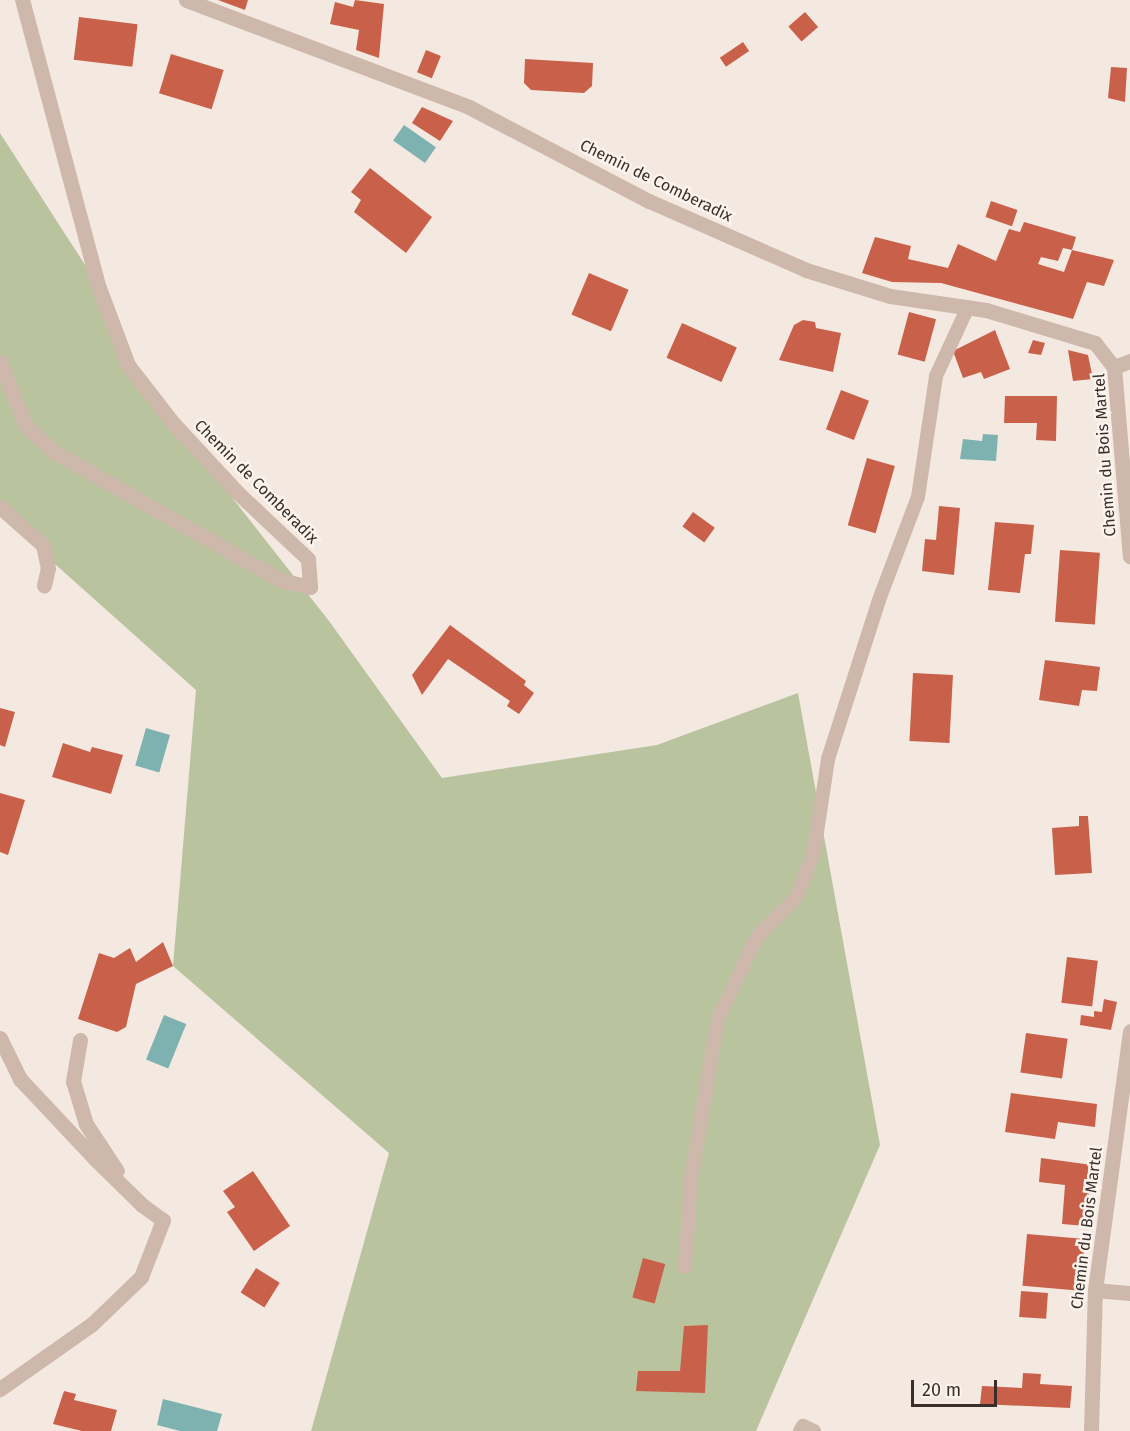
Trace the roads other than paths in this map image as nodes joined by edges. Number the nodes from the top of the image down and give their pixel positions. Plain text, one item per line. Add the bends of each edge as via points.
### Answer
1 (22, 0) edge
2 (186, 0) edge
3 (968, 308) junction
4 (1130, 361) edge
5 (0, 362) edge
6 (1114, 367) junction
7 (0, 507) edge
8 (1130, 556) edge
9 (44, 586) dead end
10 (1130, 1031) edge
11 (0, 1038) edge
12 (80, 1040) dead end
13 (142, 1205) junction
14 (686, 1267) dead end
15 (1095, 1290) junction
16 (1130, 1293) edge
17 (0, 1389) edge
18 (800, 1431) edge
19 (814, 1431) edge
20 (1091, 1431) edge

1 - 5 street, Chemin de Comberadix via 98,285 128,365 197,449 308,558 310,587 280,580 54,452 26,426
2 - 3 street, Chemin de Comberadix via 469,107 649,201 806,270 890,296
3 - 6 street, Chemin de Comberadix via 1095,343
3 - 14 lane via 936,376 918,497 879,600 828,759 814,852 796,898 757,937 718,1020 691,1178
4 - 6 street, Chemin du Bois Martel
6 - 8 street, Chemin du Bois Martel
7 - 9 street via 43,545 48,568
10 - 15 street, Chemin du Bois Martel
11 - 13 street via 21,1079
12 - 13 street via 73,1081 86,1124
13 - 17 street via 163,1220 141,1277 92,1324
15 - 16 street
15 - 20 street, Chemin du Bois Martel
18 - 19 lane via 803,1426

